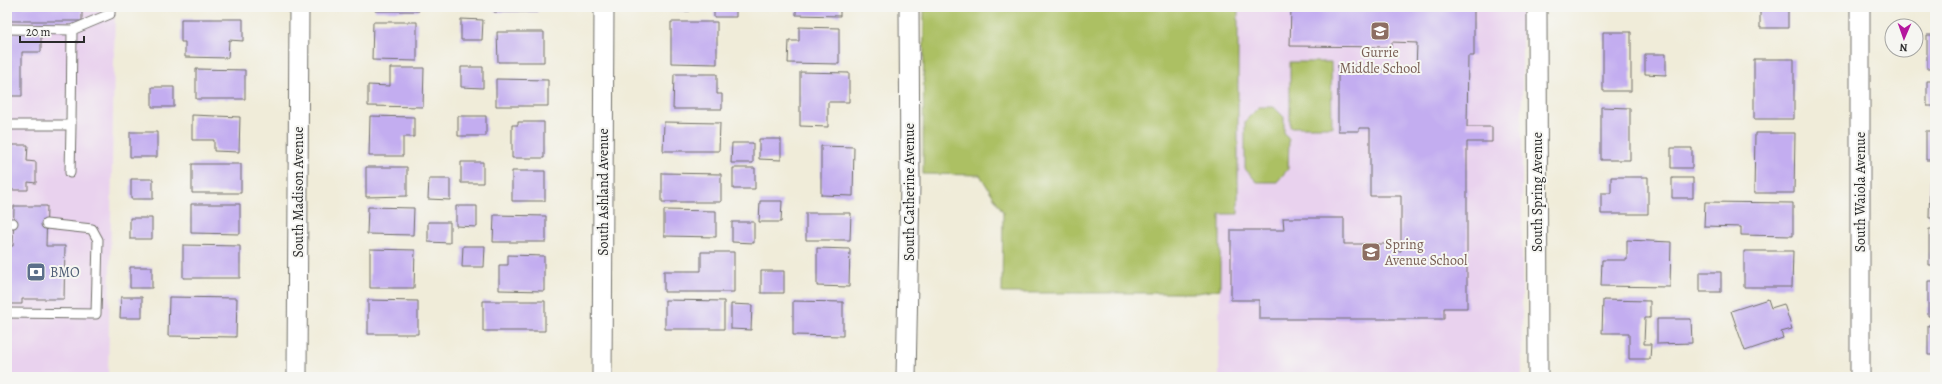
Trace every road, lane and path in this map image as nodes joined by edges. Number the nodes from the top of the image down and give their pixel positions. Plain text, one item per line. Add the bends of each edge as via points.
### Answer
1 (110, 7) edge
2 (299, 7) edge
3 (604, 7) edge
4 (909, 7) edge
5 (1537, 7) edge
6 (1860, 7) edge
7 (7, 29) edge
8 (72, 30) junction
9 (7, 125) edge
10 (71, 125) junction
11 (70, 173) dead end
12 (46, 224) dead end
13 (7, 313) edge
14 (297, 377) edge
15 (602, 377) edge
16 (906, 377) edge
17 (1538, 377) edge
18 (1860, 377) edge

1 - 8 lane via 110,14
2 - 14 street, South Madison Avenue
3 - 15 street, South Ashland Avenue
4 - 16 street, South Catherine Avenue via 910,185
5 - 17 street, South Spring Avenue
6 - 18 street, South Waiola Avenue
7 - 8 lane
8 - 10 lane
9 - 10 lane
10 - 11 lane
12 - 13 lane via 92,229 98,240 96,314

